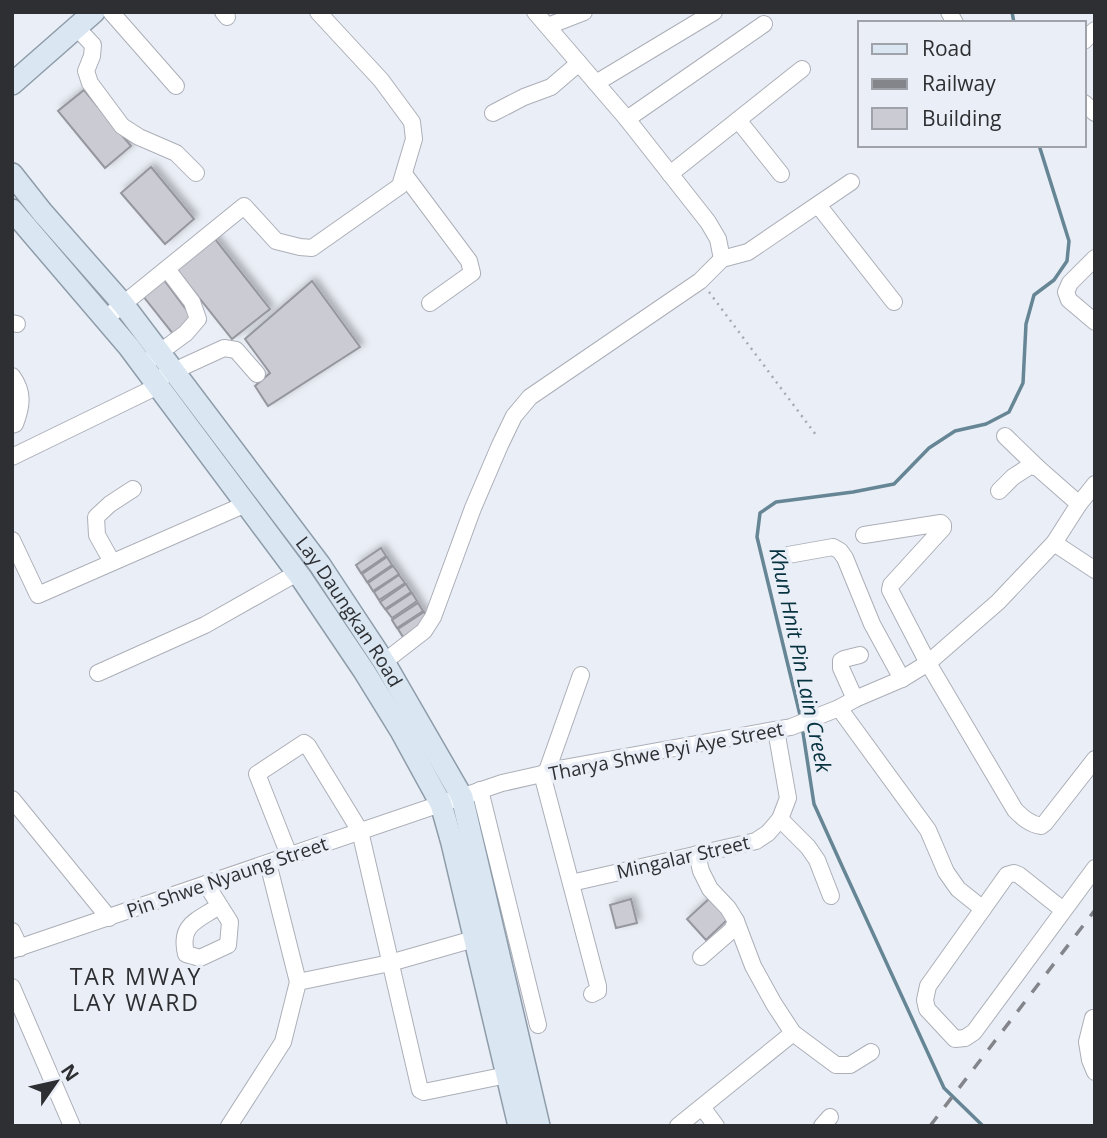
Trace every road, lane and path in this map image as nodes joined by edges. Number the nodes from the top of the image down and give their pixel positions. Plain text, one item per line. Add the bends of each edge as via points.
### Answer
1 (94, 12) edge
2 (111, 12) edge
3 (318, 12) edge
4 (535, 12) edge
5 (583, 12) edge
6 (714, 12) edge
7 (764, 24) dead end
8 (548, 26) junction
9 (77, 28) junction
10 (579, 63) junction
11 (802, 69) dead end
12 (596, 83) junction
13 (13, 86) edge
14 (176, 86) dead end
15 (493, 113) dead end
16 (627, 119) junction
17 (738, 120) junction
18 (12, 161) edge
19 (196, 173) dead end
20 (12, 174) edge
21 (404, 174) junction
22 (670, 174) junction
23 (781, 174) dead end
24 (851, 183) dead end
25 (818, 205) junction
26 (42, 212) junction
27 (17, 217) edge
28 (1095, 258) edge
29 (722, 259) junction
30 (167, 269) junction
31 (700, 281) junction
32 (894, 302) dead end
33 (430, 303) dead end
34 (123, 304) junction
35 (106, 318) junction
36 (1095, 322) edge
37 (137, 340) junction
38 (153, 371) junction
39 (175, 372) junction
40 (257, 374) dead end
41 (12, 376) edge
42 (12, 425) edge
43 (816, 435) dead end
44 (1004, 436) dead end
45 (12, 457) edge
46 (1038, 468) junction
47 (1095, 484) edge
48 (133, 489) dead end
49 (999, 492) dead end
50 (246, 504) junction
51 (1079, 505) junction
52 (864, 535) dead end
53 (12, 540) edge
54 (1054, 542) junction
55 (788, 555) dead end
56 (112, 562) junction
57 (320, 565) junction
58 (1095, 570) edge
59 (299, 576) junction
60 (860, 655) dead end
61 (384, 662) junction
62 (928, 663) junction
63 (98, 673) dead end
64 (581, 675) dead end
65 (902, 679) junction
66 (855, 699) junction
67 (839, 708) junction
68 (784, 728) junction
69 (1095, 759) edge
70 (545, 773) junction
71 (471, 794) junction
72 (12, 799) edge
73 (441, 804) junction
74 (780, 819) junction
75 (360, 831) junction
76 (697, 854) junction
77 (289, 855) junction
78 (268, 863) junction
79 (1095, 868) edge
80 (571, 883) junction
81 (206, 884) junction
82 (831, 895) dead end
83 (219, 906) dead end
84 (983, 909) junction
85 (1063, 909) junction
86 (109, 918) junction
87 (736, 921) junction
88 (12, 931) edge
89 (483, 947) junction
90 (16, 949) edge
91 (701, 957) dead end
92 (390, 963) junction
93 (298, 982) junction
94 (12, 987) edge
95 (592, 994) dead end
96 (1093, 1018) edge
97 (538, 1025) dead end
98 (793, 1033) junction
99 (509, 1042) junction
100 (871, 1052) dead end
101 (1095, 1072) edge
102 (507, 1075) junction
103 (702, 1107) junction
104 (72, 1126) edge
105 (229, 1126) edge
106 (519, 1126) edge
107 (539, 1126) edge
108 (678, 1126) edge
109 (716, 1126) edge

1 - 9 main road
2 - 14 street
3 - 21 street via 381,80 412,122 414,139
4 - 8 street
5 - 8 street
6 - 12 street
7 - 16 street
8 - 10 street
9 - 13 main road
9 - 19 street via 93,45 86,71 90,83 122,126 176,153
10 - 12 street
10 - 15 street via 551,87
11 - 17 street
12 - 16 street
16 - 22 street
17 - 22 street
17 - 23 street
18 - 26 main road
20 - 26 main road, Lay Daungkan Road
21 - 30 street via 400,187 312,248 276,241 245,206
21 - 33 street via 469,261 472,272
22 - 29 street via 708,222
24 - 25 street
25 - 29 street via 748,252
25 - 32 street
26 - 34 main road, Lay Daungkan Road
27 - 35 main road, Lay Daungkan Road
28 - 36 street via 1066,292
29 - 31 street
30 - 34 street
30 - 38 street via 192,302 198,319
31 - 43 path
31 - 61 street via 530,397 514,416 473,508 433,617 424,631
34 - 35 street
34 - 37 main road, Lay Daungkan Road
35 - 37 main road, Lay Daungkan Road
37 - 38 main road, Lay Daungkan Road
38 - 39 main road, Lay Daungkan Road
38 - 45 street
38 - 50 main road, Lay Daungkan Road
39 - 40 street via 224,348 236,350
39 - 57 main road, Lay Daungkan Road
41 - 42 street via 18,384 21,408
44 - 46 street
46 - 49 street via 1024,469
46 - 51 street
47 - 51 street, Tharya Shwe Pyi Aye Street
48 - 56 street via 96,517 97,535
50 - 56 street
50 - 59 main road, Lay Daungkan Road
51 - 54 street, Tharya Shwe Pyi Aye Street
52 - 62 street via 943,525 890,590
53 - 56 street via 38,595
54 - 58 street
54 - 62 street, Tharya Shwe Pyi Aye Street via 998,602
55 - 65 street via 832,547 839,551
57 - 59 main road
57 - 61 main road, Lay Daungkan Road
59 - 63 street
59 - 73 main road, Lay Daungkan Road via 364,671
60 - 66 street via 841,661
61 - 71 main road, Lay Daungkan Road
62 - 65 street, Tharya Shwe Pyi Aye Street
62 - 69 street via 1024,820 1041,826 1045,823
64 - 70 street
65 - 66 street, Tharya Shwe Pyi Aye Street
66 - 67 street, Tharya Shwe Pyi Aye Street
67 - 68 street, Tharya Shwe Pyi Aye Street
67 - 84 street via 928,830 958,889
68 - 70 street, Tharya Shwe Pyi Aye Street
68 - 74 street via 788,798
70 - 71 street, Tharya Shwe Pyi Aye Street
70 - 80 street
71 - 73 street, Tharya Shwe Pyi Aye Street
71 - 89 main road, Lay Daungkan Road
71 - 97 street
72 - 86 street
73 - 75 street, Pin Shwe Nyaung Street
73 - 89 main road, Lay Daungkan Road
74 - 76 street, Mingalar Street via 756,841
74 - 82 street via 817,860
75 - 77 street, Pin Shwe Nyaung Street
75 - 77 street via 304,743 257,774
75 - 92 street
76 - 80 street, Mingalar Street
76 - 87 street via 710,889
77 - 78 street, Pin Shwe Nyaung Street
78 - 81 street, Pin Shwe Nyaung Street
78 - 93 street
79 - 85 street
80 - 95 street via 598,986
81 - 83 street
81 - 86 street, Pin Shwe Nyaung Street
84 - 85 street via 1007,874 1014,873
84 - 85 street via 928,986 927,1009 955,1039 974,1032
86 - 90 street, Pin Shwe Nyaung Street
87 - 91 street
87 - 98 street via 752,966
88 - 90 street
89 - 92 street
89 - 99 main road, Lay Daungkan Road
92 - 93 street
92 - 102 street via 419,1090
93 - 105 street via 283,1042
94 - 104 street
96 - 101 street via 1087,1042
98 - 100 street via 835,1065 850,1065
98 - 103 street
99 - 102 main road, Lay Daungkan Road
99 - 107 main road, Lay Daungkan Road
102 - 106 main road, Lay Daungkan Road
103 - 108 street
103 - 109 street

